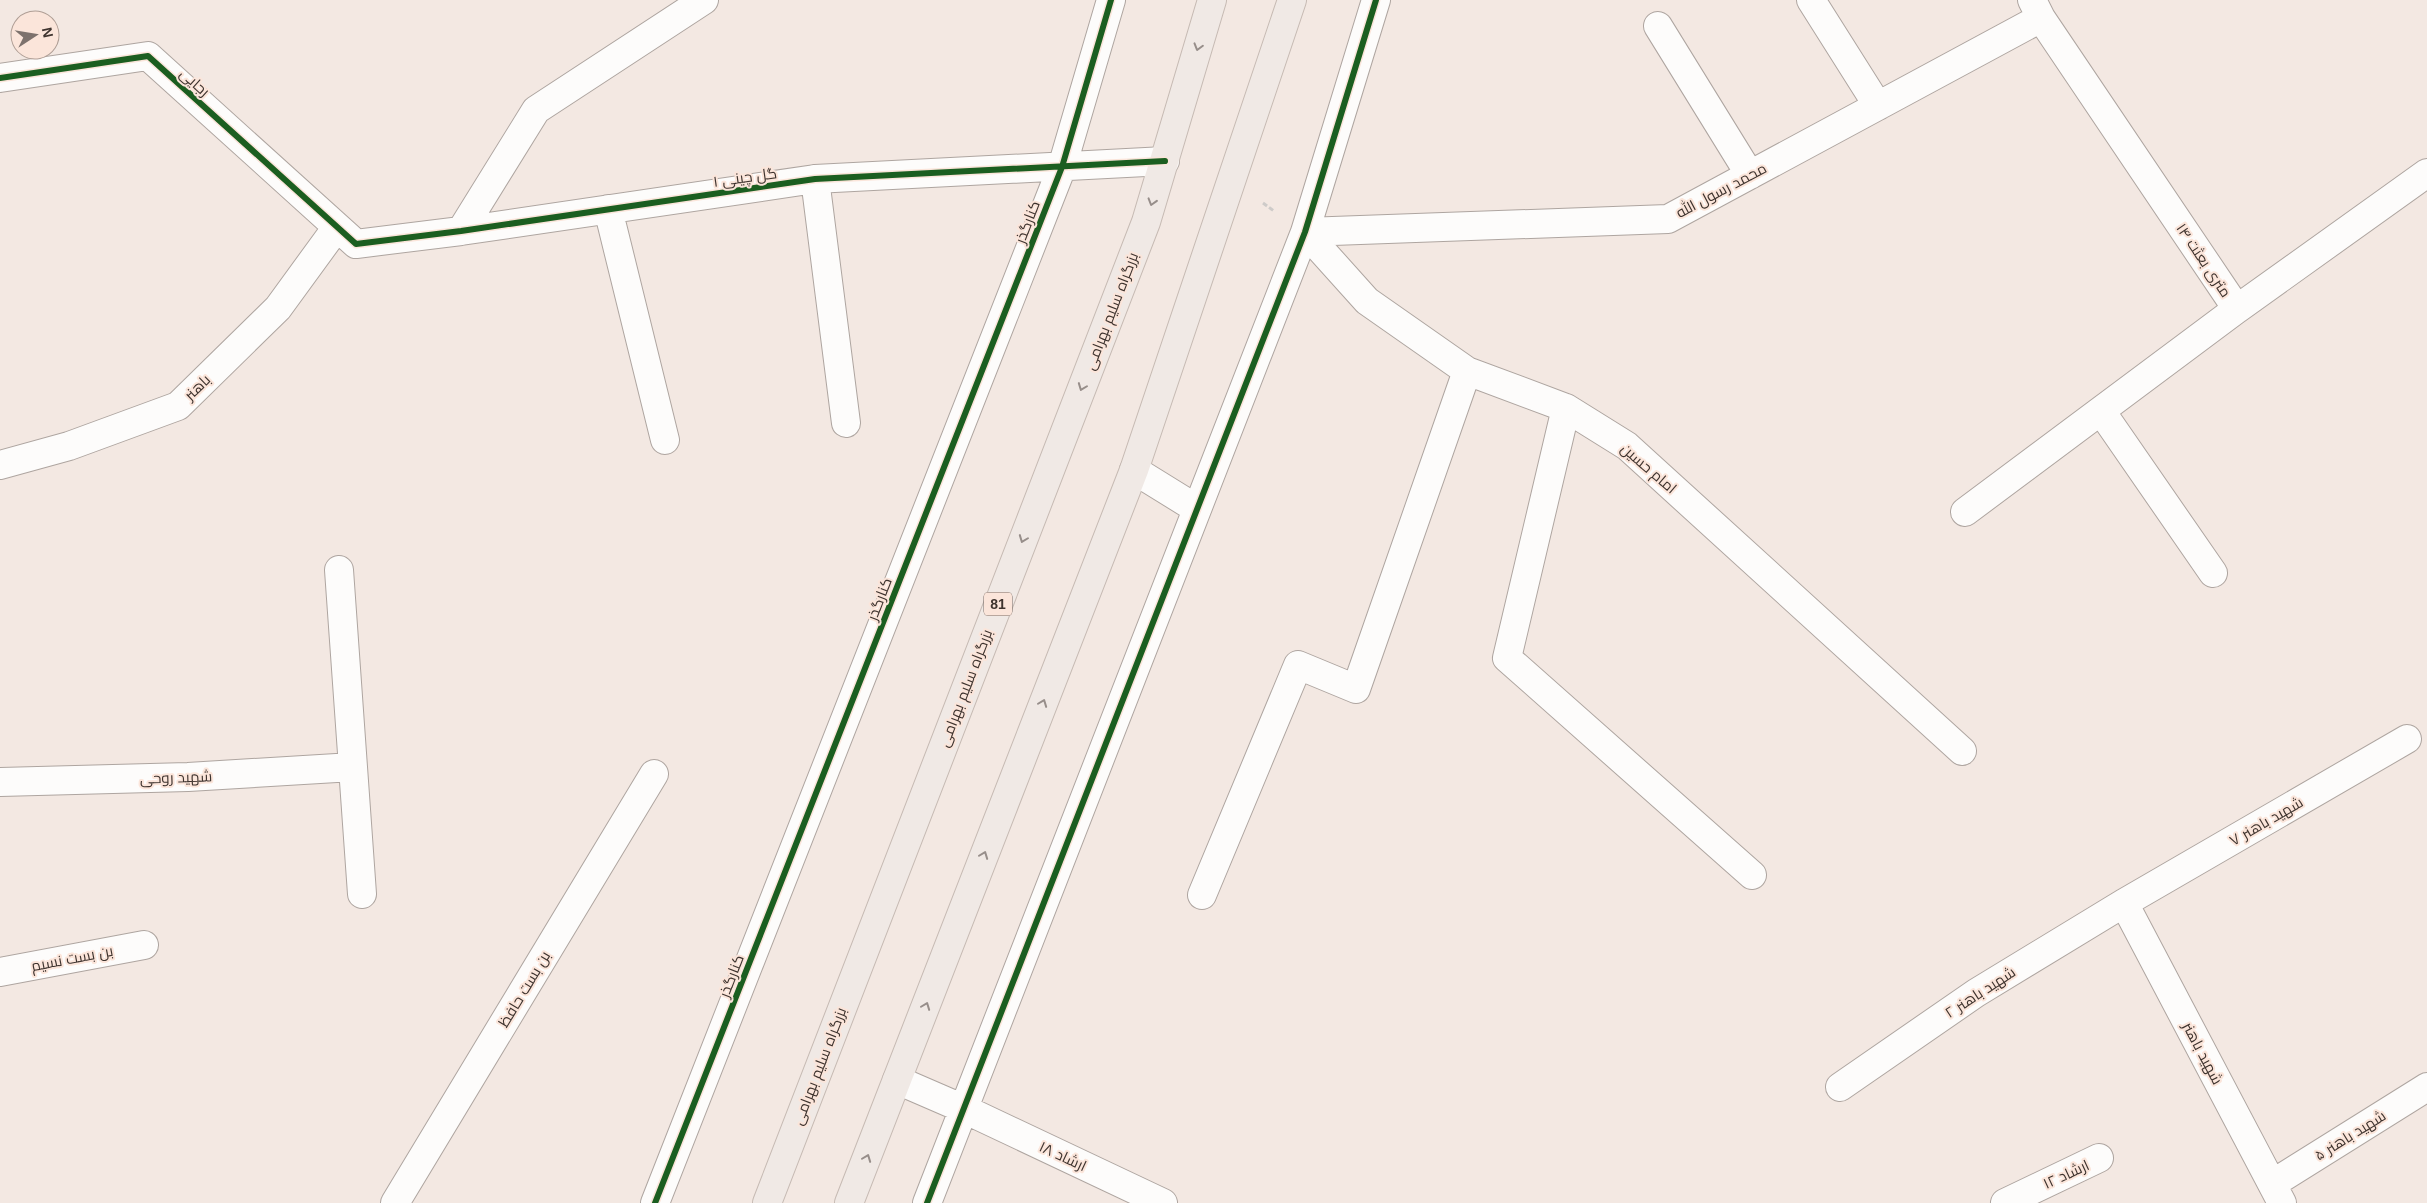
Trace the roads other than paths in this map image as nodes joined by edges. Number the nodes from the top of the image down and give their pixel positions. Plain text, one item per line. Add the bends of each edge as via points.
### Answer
1 (704, 0) edge
2 (1111, 0) edge
3 (1212, 0) edge
4 (1292, 0) edge
5 (1376, 0) edge
6 (1811, 0) edge
7 (2036, 9) edge
8 (1658, 26) dead end
9 (0, 78) edge
10 (1878, 106) junction
11 (1164, 162) junction
12 (1062, 167) junction
13 (2427, 173) edge
14 (1750, 175) junction
15 (815, 179) junction
16 (608, 209) junction
17 (337, 227) junction
18 (462, 231) junction
19 (1305, 232) junction
20 (2237, 309) junction
21 (1467, 371) junction
22 (1566, 408) junction
23 (2101, 411) junction
24 (846, 423) dead end
25 (665, 440) dead end
26 (0, 465) edge
27 (1134, 470) junction
28 (1197, 509) junction
29 (1965, 512) dead end
30 (339, 570) dead end
31 (2213, 573) dead end
32 (2407, 739) dead end
33 (1962, 751) dead end
34 (353, 767) junction
35 (654, 774) dead end
36 (0, 782) edge
37 (1752, 875) dead end
38 (362, 894) dead end
39 (1202, 895) dead end
40 (2124, 903) junction
41 (144, 944) dead end
42 (0, 972) edge
43 (897, 1080) junction
44 (1840, 1086) dead end
45 (2427, 1087) edge
46 (964, 1108) junction
47 (2099, 1158) dead end
48 (2277, 1193) edge
49 (395, 1203) edge
50 (655, 1203) edge
51 (767, 1203) edge
52 (849, 1203) edge
53 (927, 1203) edge
54 (1163, 1203) edge
55 (2005, 1203) edge

1 - 18 street via 536,110
2 - 12 street, کنارگذر
3 -> 11 highway, بزرگراه سلیم بهرامی / 81
4 - 27 highway
5 - 19 street
6 - 10 street
7 - 10 street, محمد رسول الله
7 - 20 street, ۱۴ متری بعثت
8 - 14 street
9 - 17 street, رجایی via 148,56
10 - 14 street, محمد رسول الله
11 - 12 street, گل چینی ۱
11 -> 51 highway, بزرگراه سلیم بهرامی / 81 via 1142,231
12 - 15 street, گل چینی ۱
12 - 50 street, کنارگذر
13 - 20 street, ۱۴ متری بعثت
14 - 19 street, محمد رسول الله via 1668,219
15 - 16 street, گل چینی ۱
15 - 24 street
16 - 18 street, گل چینی ۱
16 - 25 street
17 - 18 street, گل چینی ۱ via 356,244
17 - 26 street, باهنر via 278,308 178,406 69,446
19 - 21 street, امام حسین via 1367,301
19 - 28 street
20 - 23 street
21 - 22 street, امام حسین
21 - 39 street via 1356,688 1298,665
22 - 33 street, امام حسین via 1626,446
22 - 37 street via 1507,658
23 - 29 street
23 - 31 street
27 - 28 street
43 -> 27 highway
28 - 46 street
30 - 34 street
32 - 40 street, شهید باهنر ۷
34 - 36 street, شهید روحی
34 - 38 street
35 - 49 street, بن بست حافظ
40 - 44 street, شهید باهنر ۲ via 1976,994
40 - 48 street, شهید باهنر
41 - 42 street, بن بست نسیم
43 - 46 street, ارشاد ۱۸
52 -> 43 highway
45 - 48 street, شهید باهنر ۵
46 - 53 street
46 - 54 street, ارشاد ۱۸
47 - 55 street, ارشاد ۱۲

